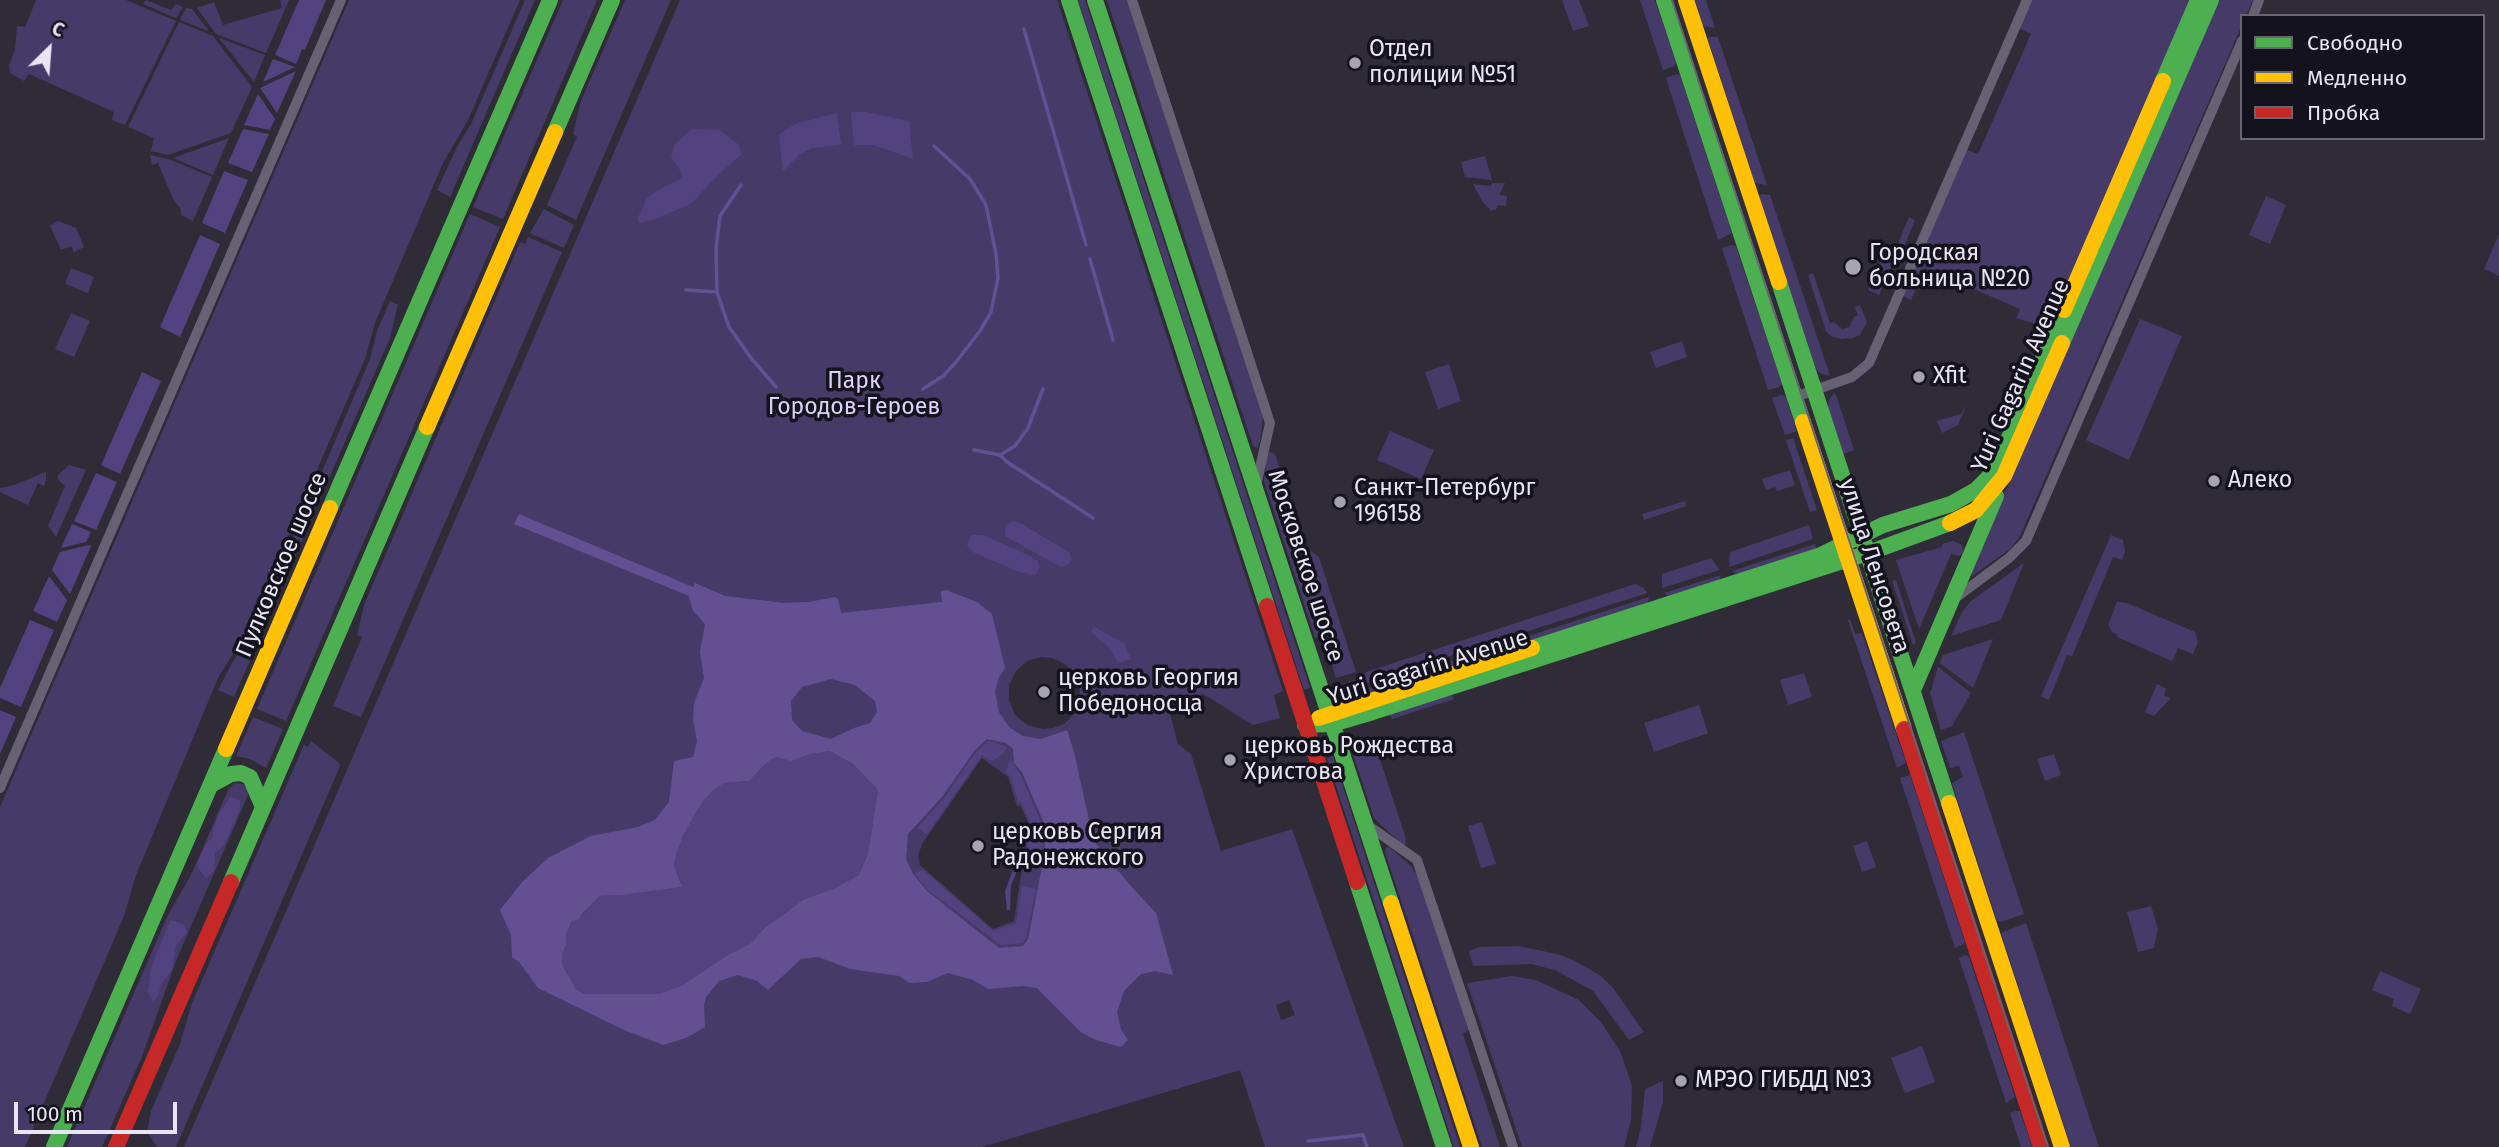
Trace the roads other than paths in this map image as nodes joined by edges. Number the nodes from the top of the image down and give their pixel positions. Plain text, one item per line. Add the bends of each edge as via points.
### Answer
1 (341, 0) edge
2 (550, 0) edge
3 (612, 0) edge
4 (1069, 0) edge
5 (1095, 0) edge
6 (1132, 0) edge
7 (1664, 0) edge
8 (1686, 0) edge
9 (2027, 0) edge
10 (2198, 0) edge
11 (2211, 0) edge
12 (2240, 46) edge
13 (1814, 390) junction
14 (1795, 397) junction
15 (2004, 476) junction
16 (1255, 489) junction
17 (1862, 534) junction
18 (1843, 543) junction
19 (1868, 553) junction
20 (1848, 560) junction
21 (1950, 602) junction
22 (1913, 690) junction
23 (1893, 696) junction
24 (1330, 718) junction
25 (1305, 724) junction
26 (211, 785) junction
27 (0, 788) edge
28 (263, 807) junction
29 (1365, 823) junction
30 (54, 1147) edge
31 (116, 1147) edge
32 (1444, 1147) edge
33 (1471, 1147) edge
34 (1513, 1147) edge
35 (2041, 1147) edge
36 (2062, 1147) edge

1 - 27 street
2 - 26 main road, Пулковское шоссе
3 - 28 main road
4 - 25 main road
5 - 16 main road, Московское шоссе
6 - 16 street via 1270,423
7 - 14 main road, улица Ленсовета
8 - 13 main road, улица Ленсовета
9 - 13 street via 1870,363 1852,377
10 - 17 main road, Yuri Gagarin Avenue via 1993,472 1962,499
11 - 15 main road, Yuri Gagarin Avenue
12 - 21 street via 2026,541
13 - 14 street
13 - 17 main road, улица Ленсовета
14 - 18 main road, улица Ленсовета
15 - 19 main road, Yuri Gagarin Avenue via 1968,516
15 - 21 main road
16 - 24 main road, Московское шоссе
17 - 18 main road, Yuri Gagarin Avenue
17 - 19 main road, улица Ленсовета
18 - 20 main road, улица Ленсовета
18 - 24 main road, Yuri Gagarin Avenue via 1821,555
19 - 20 main road, Yuri Gagarin Avenue
19 - 22 main road, улица Ленсовета
20 - 23 main road, улица Ленсовета
20 - 24 main road, Yuri Gagarin Avenue
21 - 22 main road
22 - 23 main road
22 - 36 main road, улица Ленсовета
23 - 35 main road, улица Ленсовета
24 - 25 main road, Yuri Gagarin Avenue
24 - 29 main road, Московское шоссе
25 - 32 main road
26 - 28 main road via 241,773 250,777
26 - 30 main road, Пулковское шоссе
28 - 31 main road
29 - 33 main road, Московское шоссе
29 - 34 street via 1417,860

